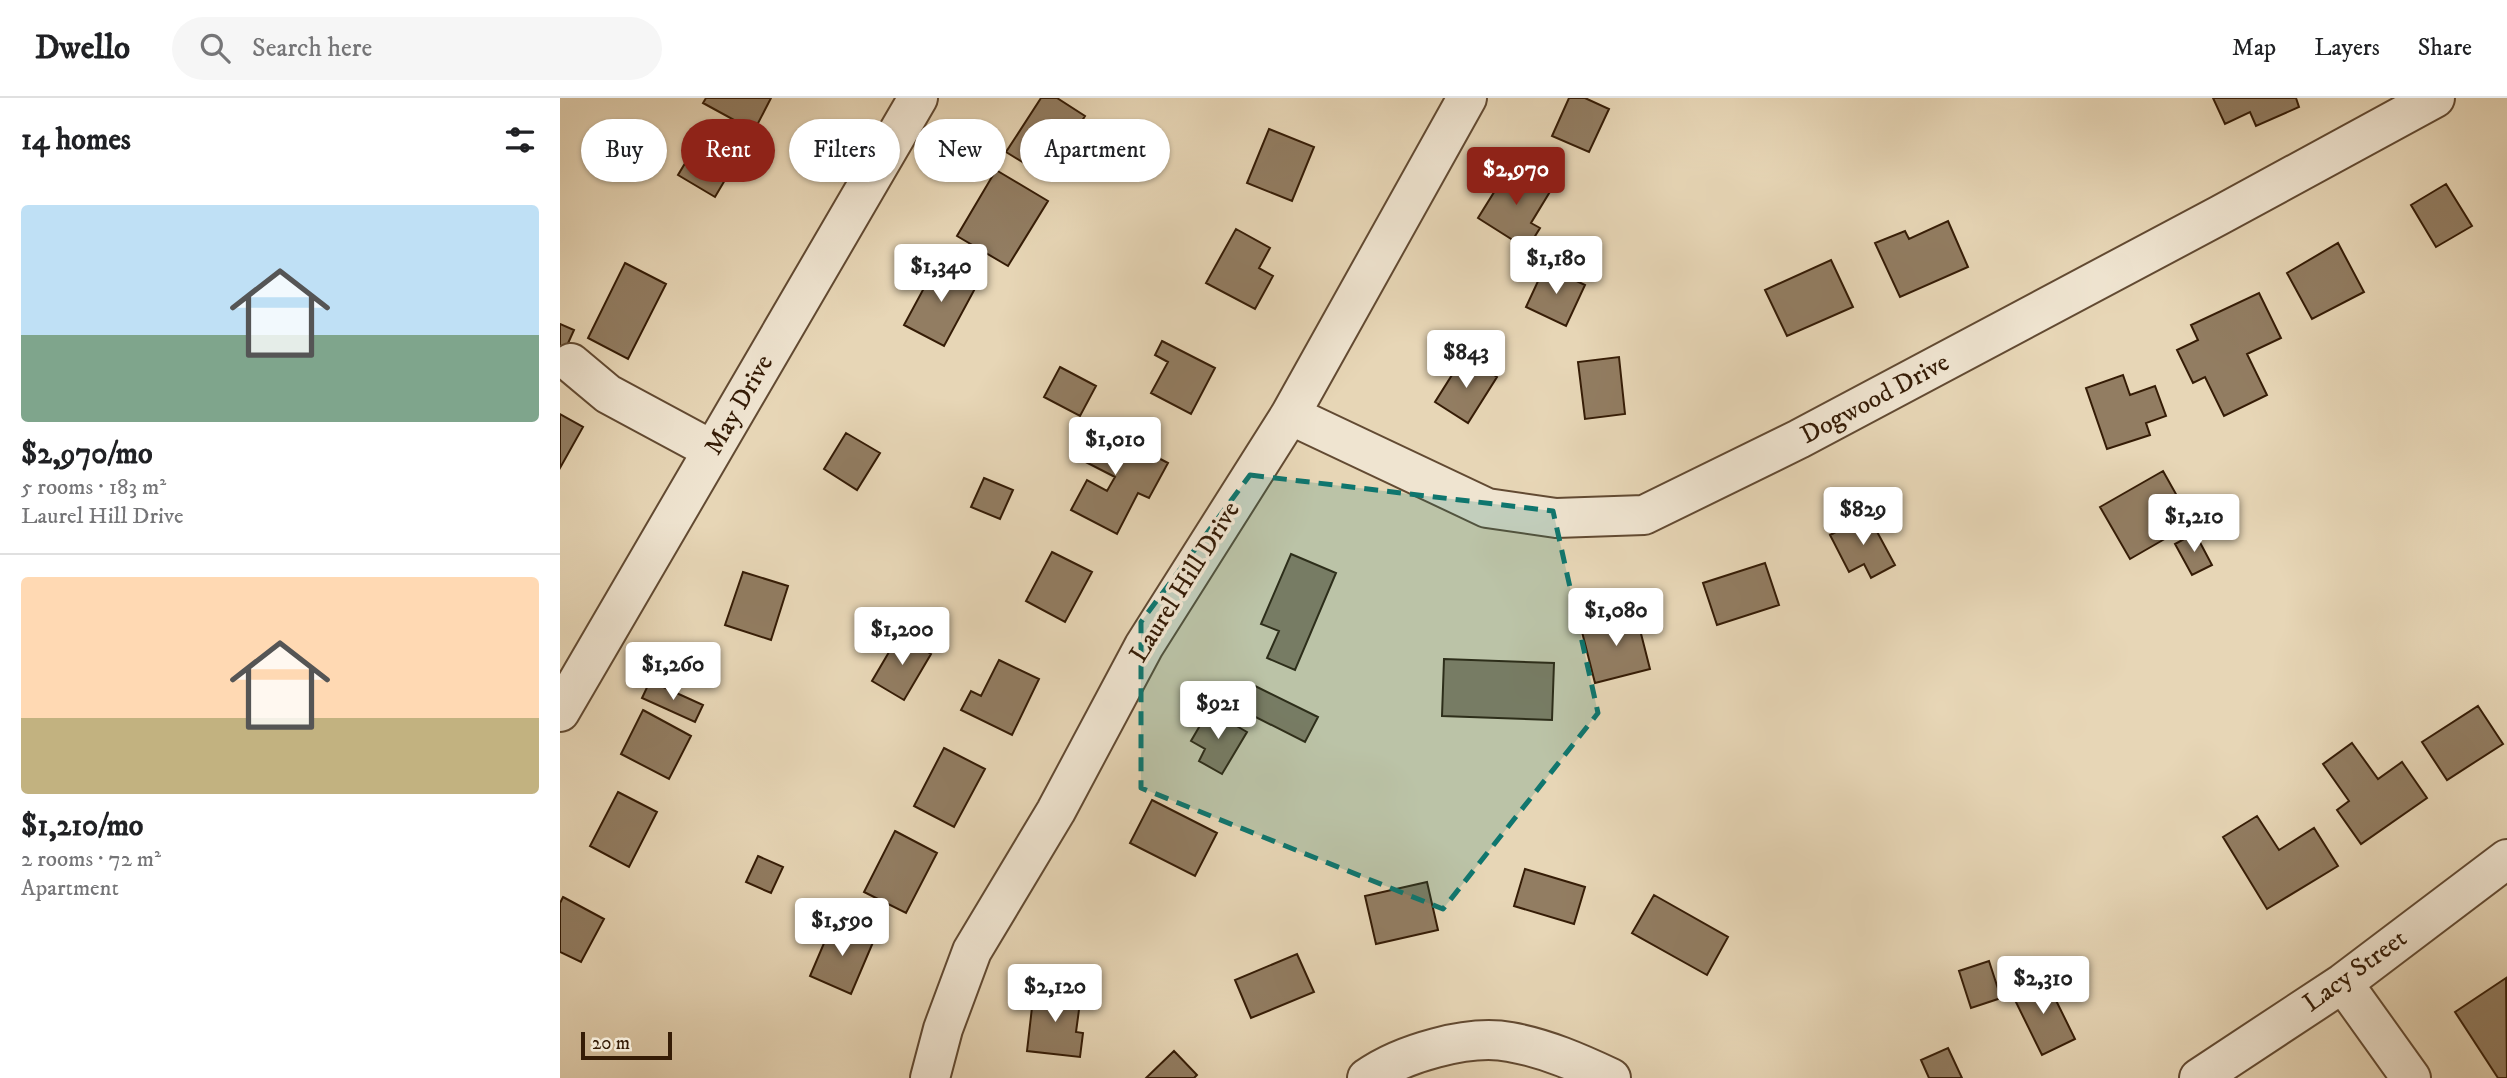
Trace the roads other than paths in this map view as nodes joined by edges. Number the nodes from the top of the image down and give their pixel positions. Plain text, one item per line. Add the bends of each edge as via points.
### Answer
1 (918, 98) edge
2 (1467, 98) edge
3 (2435, 98) edge
4 (571, 363) dead end
5 (1290, 415) junction
6 (712, 450) junction
7 (560, 712) edge
8 (2507, 859) edge
9 (2343, 983) junction
10 (930, 1078) edge
11 (1367, 1078) edge
12 (1611, 1078) edge
13 (2199, 1078) edge
14 (2411, 1078) edge

1 - 6 street, May Drive
2 - 5 street, Laurel Hill Drive
3 - 5 street, Dogwood Drive via 1799,439 1644,515 1556,518 1487,508
4 - 6 street via 608,394
5 - 10 street, Laurel Hill Drive via 1144,646 1056,811 972,951
6 - 7 street, May Drive
8 - 9 street, Lacy Street
9 - 13 street, Lacy Street
9 - 14 street
11 - 12 street via 1382,1067 1430,1049 1507,1041

